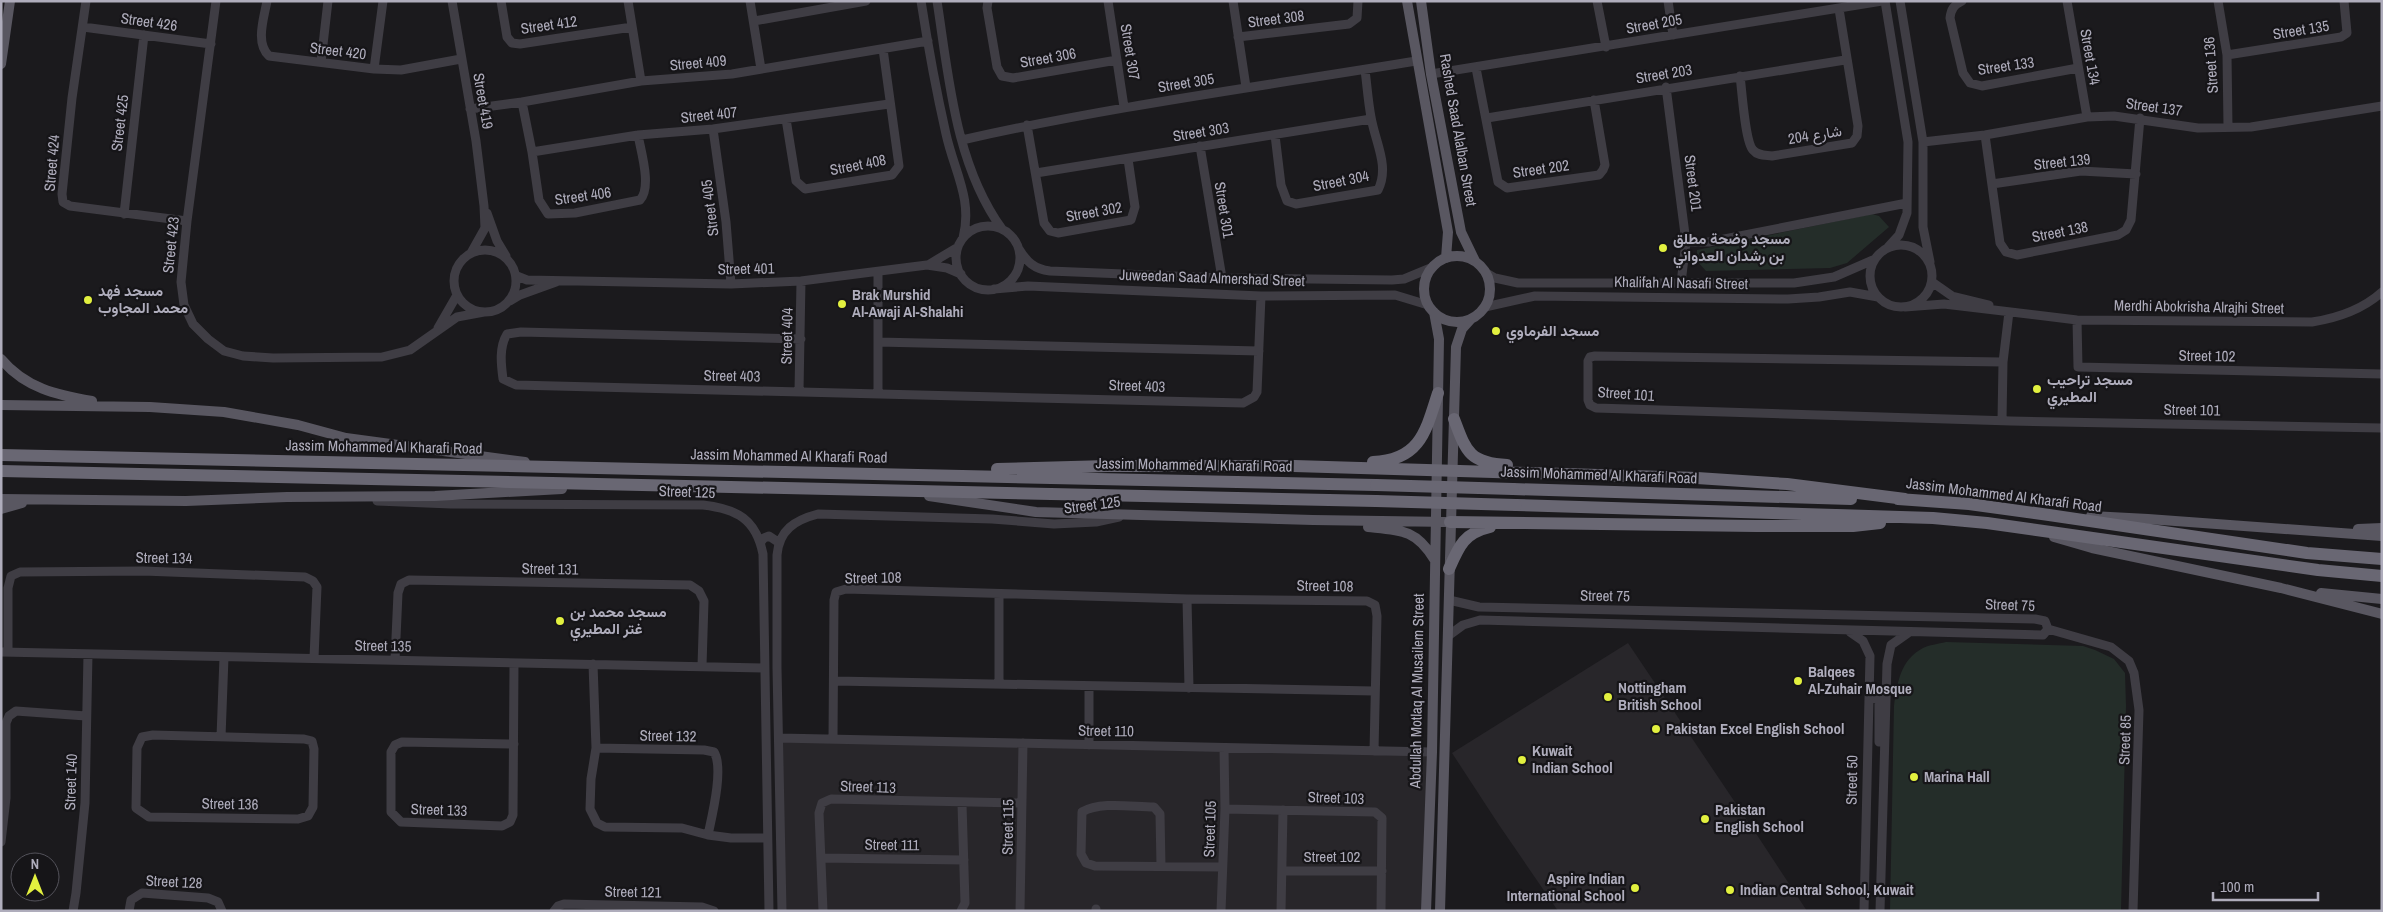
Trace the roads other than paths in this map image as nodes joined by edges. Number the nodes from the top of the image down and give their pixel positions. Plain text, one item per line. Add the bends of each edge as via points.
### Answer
1 (10, 1) edge
2 (86, 1) edge
3 (216, 1) edge
4 (266, 1) edge
5 (328, 1) edge
6 (382, 1) edge
7 (452, 1) edge
8 (501, 1) edge
9 (628, 1) edge
10 (750, 1) edge
11 (866, 1) edge
12 (922, 1) edge
13 (937, 1) edge
14 (988, 1) edge
15 (1108, 1) edge
16 (1233, 1) edge
17 (1358, 1) edge
18 (1407, 1) edge
19 (1421, 1) edge
20 (1597, 1) edge
21 (1668, 1) edge
22 (1884, 1) edge
23 (1900, 1) edge
24 (1962, 1) edge
25 (2067, 1) edge
26 (2218, 1) edge
27 (2344, 1) edge
28 (1839, 9) junction
29 (754, 21) junction
30 (1425, 24) junction
31 (1411, 25) junction
32 (83, 27) junction
33 (632, 27) junction
34 (144, 35) junction
35 (1673, 35) junction
36 (1238, 37) junction
37 (928, 41) junction
38 (211, 44) junction
39 (1606, 47) junction
40 (883, 49) junction
41 (2227, 55) junction
42 (462, 59) junction
43 (1117, 60) junction
44 (1845, 60) junction
45 (1416, 61) junction
46 (321, 62) junction
47 (1, 64) edge
48 (1476, 68) junction
49 (2078, 68) junction
50 (374, 69) junction
51 (761, 69) junction
52 (1365, 70) junction
53 (1432, 74) junction
54 (1740, 76) junction
55 (642, 81) junction
56 (1246, 87) junction
57 (1666, 87) junction
58 (1915, 94) junction
59 (1900, 96) junction
60 (1594, 100) junction
61 (522, 102) junction
62 (889, 104) junction
63 (2382, 106) edge
64 (1124, 107) junction
65 (470, 109) junction
66 (2087, 117) junction
67 (1487, 118) junction
68 (2140, 118) junction
69 (786, 119) junction
70 (1371, 119) junction
71 (1027, 125) junction
72 (2228, 127) junction
73 (713, 129) junction
74 (1275, 134) junction
75 (638, 135) junction
76 (1985, 135) junction
77 (962, 140) junction
78 (1923, 142) junction
79 (1200, 146) junction
80 (532, 152) junction
81 (1128, 159) junction
82 (1036, 173) junction
83 (2136, 174) junction
84 (1992, 184) junction
85 (1907, 203) junction
86 (484, 206) junction
87 (124, 214) junction
88 (187, 221) junction
89 (1002, 228) junction
90 (963, 238) junction
91 (1686, 242) junction
92 (1888, 247) junction
93 (958, 248) junction
94 (1019, 249) junction
95 (471, 253) junction
96 (1446, 258) junction
97 (508, 259) junction
98 (1874, 260) junction
99 (1475, 261) junction
100 (1930, 262) junction
101 (927, 265) junction
102 (1433, 267) junction
103 (878, 272) junction
104 (1485, 272) junction
105 (961, 274) junction
106 (517, 276) junction
107 (1222, 278) junction
108 (565, 279) junction
109 (801, 281) junction
110 (1580, 282) junction
111 (1596, 282) junction
112 (1932, 282) junction
113 (1681, 283) junction
114 (731, 284) junction
115 (994, 289) junction
116 (2382, 292) edge
117 (457, 295) junction
118 (1261, 296) junction
119 (1580, 296) junction
120 (1594, 296) junction
121 (1878, 297) junction
122 (508, 303) junction
123 (1485, 307) junction
124 (1905, 307) junction
125 (1431, 309) junction
126 (484, 312) junction
127 (2009, 312) junction
128 (1471, 319) junction
129 (2077, 320) junction
130 (434, 334) junction
131 (801, 339) junction
132 (878, 342) junction
133 (1259, 351) junction
134 (1, 358) edge
135 (2002, 362) junction
136 (2382, 374) edge
137 (799, 391) junction
138 (878, 393) junction
139 (1438, 393) junction
140 (1, 405) edge
141 (125, 406) junction
142 (1454, 419) junction
143 (2002, 420) junction
144 (2382, 428) edge
145 (1, 455) edge
146 (1294, 466) junction
147 (568, 468) junction
148 (1, 471) edge
149 (1436, 471) junction
150 (1452, 471) junction
151 (873, 474) junction
152 (1646, 478) junction
153 (627, 485) junction
154 (891, 490) junction
155 (287, 497) junction
156 (1, 499) edge
157 (1906, 499) junction
158 (35, 500) junction
159 (1, 509) edge
160 (2049, 514) junction
161 (1129, 515) junction
162 (1933, 518) junction
163 (1313, 520) junction
164 (1435, 521) junction
165 (1450, 522) junction
166 (1509, 524) junction
167 (2247, 526) junction
168 (2019, 528) junction
169 (2382, 528) edge
170 (2382, 536) edge
171 (778, 542) junction
172 (760, 543) junction
173 (1434, 559) junction
174 (2382, 559) edge
175 (1449, 569) junction
176 (2382, 576) edge
177 (2281, 588) junction
178 (999, 594) junction
179 (1187, 598) junction
180 (2382, 599) edge
181 (1448, 600) junction
182 (1580, 609) junction
183 (2382, 614) edge
184 (1919, 617) junction
185 (1580, 623) junction
186 (2048, 629) junction
187 (1847, 631) junction
188 (1908, 633) junction
189 (1920, 633) junction
190 (1448, 636) junction
191 (5, 652) edge
192 (88, 654) junction
193 (224, 657) junction
194 (314, 658) junction
195 (395, 660) junction
196 (514, 663) junction
197 (593, 664) junction
198 (702, 666) junction
199 (763, 668) junction
200 (1433, 674) junction
201 (1447, 675) junction
202 (835, 681) junction
203 (999, 684) junction
204 (1090, 686) junction
205 (1189, 688) junction
206 (1374, 691) junction
207 (1869, 701) junction
208 (86, 716) junction
209 (221, 737) junction
210 (779, 738) junction
211 (834, 740) junction
212 (1023, 743) junction
213 (514, 744) junction
214 (1089, 745) junction
215 (596, 748) junction
216 (1224, 748) junction
217 (1374, 751) junction
218 (1432, 752) junction
219 (1885, 753) junction
220 (1022, 803) junction
221 (962, 804) junction
222 (1225, 809) junction
223 (1283, 810) junction
224 (708, 835) junction
225 (767, 838) junction
226 (1, 842) edge
227 (821, 858) junction
228 (964, 860) junction
229 (768, 864) junction
230 (781, 864) junction
231 (1161, 866) junction
232 (1222, 867) junction
233 (1282, 870) junction
234 (1382, 870) junction
235 (768, 886) junction
236 (782, 886) junction
237 (72, 911) edge
238 (129, 911) edge
239 (222, 911) edge
240 (554, 911) edge
241 (714, 911) edge
242 (769, 911) edge
243 (782, 911) edge
244 (823, 911) edge
245 (962, 911) edge
246 (1020, 911) edge
247 (1221, 911) edge
248 (1281, 911) edge
249 (1381, 911) edge
250 (1426, 911) edge
251 (1440, 911) edge
252 (1864, 911) edge
253 (1880, 911) edge
254 (2133, 911) edge

1 - 47 main road
2 - 32 street, Street 424
3 - 38 street, Street 423
4 - 46 street, Street 420 via 263,50 269,56
5 - 46 street
6 - 50 street
7 - 42 street, Street 419
8 - 33 street, Street 412 via 507,37 512,43
9 - 33 street
10 - 29 street
11 - 29 street
12 - 37 street
13 - 77 street
14 - 43 street, Street 306 via 997,67 1002,76 1013,78
15 - 43 street, Street 307
16 - 36 street
17 - 36 street, Street 308 via 1357,18 1349,24
18 - 31 main road, Rashed Saad Alalban Street
19 - 30 main road, Rashed Saad Alalban Street
20 - 39 street
21 - 35 street
22 - 28 street, Street 205
22 - 59 street
23 - 58 street
24 - 49 street, Street 133 via 1955,5 1950,18 1963,73 1970,83 1982,86
25 - 49 street, Street 134
26 - 41 street, Street 136
27 - 41 street, Street 135 via 2348,28 2341,37
28 - 35 street, Street 205
28 - 44 street, شارع 204
29 - 51 street
30 - 31 main road via 1418,30
30 - 53 main road, Rashed Saad Alalban Street
31 - 45 main road, Rashed Saad Alalban Street
32 - 34 street, Street 426
32 - 87 street, Street 424 via 72,98 63,202 70,206
33 - 55 street
34 - 38 street, Street 426
34 - 87 street, Street 425
35 - 39 street, Street 205
36 - 56 street
37 - 40 street, Street 409
37 - 90 street via 948,142 966,203 967,223
38 - 88 street, Street 423
39 - 48 street, Street 205
40 - 51 street, Street 409
40 - 62 street, Street 408
41 - 72 street, Street 136
42 - 50 street, Street 420 via 401,70
42 - 65 street, Street 419
43 - 64 street, Street 307
44 - 54 street, Street 203
44 - 54 street, شارع 204 via 1858,126 1852,143 1772,156 1752,150
45 - 52 street, Street 305
45 - 96 main road, Rashed Saad Alalban Street via 1448,232
46 - 50 street, Street 420
48 - 53 street, Street 205
48 - 67 street, Street 202
49 - 66 street, Street 134
51 - 55 street, Street 409
52 - 56 street, Street 305
52 - 70 street, Street 304
53 - 99 main road, Rashed Saad Alalban Street via 1461,232
54 - 57 street, Street 203
55 - 61 street, Street 409
56 - 64 street, Street 305
57 - 60 street, Street 203
57 - 91 street, Street 201
58 - 59 street via 1906,100
58 - 78 street
59 - 85 street via 1908,142
60 - 67 street, Street 203
60 - 67 street, Street 202 via 1605,165 1599,175 1507,188 1502,186 1498,182
61 - 65 street, Street 409
61 - 80 street, Street 406
62 - 69 street, Street 407
62 - 69 street, Street 408 via 898,147 897,171 892,175 805,189 796,181
63 - 72 street, Street 137 via 2251,127
64 - 71 street, Street 305
65 - 86 street, Street 419
66 - 68 street, Street 137
66 - 76 street, Street 137
68 - 72 street, Street 137 via 2198,128
68 - 83 street, Street 138
69 - 73 street, Street 407
70 - 74 street, Street 303
70 - 74 street, Street 304 via 1383,166 1378,190 1296,204 1286,201 1281,185
71 - 77 street, Street 305
71 - 82 street, Street 302
73 - 75 street, Street 407
73 - 114 street, Street 405
74 - 79 street, Street 303
75 - 80 street, Street 407
75 - 80 street, Street 406 via 645,195 640,200 575,213 548,214 543,208
76 - 78 street, Street 137
76 - 84 street, Street 138
77 - 89 street via 977,188
78 - 100 street via 1923,227
79 - 81 street, Street 303
79 - 107 street, Street 301
81 - 82 street, Street 303
81 - 82 street, Street 302 via 1135,207 1131,220 1058,232 1050,231 1044,223
83 - 84 street, Street 139 via 2081,171
83 - 84 street, Street 138 via 2131,220 2126,230 2118,235 2017,255 2006,252 2000,243
85 - 91 street via 1709,242
85 - 92 street via 1904,226
86 - 95 street, Street 419 via 485,228
86 - 97 street, Street 419 via 497,241
87 - 88 street, Street 424
88 - 130 street, Street 423 via 181,282 184,305 193,324 224,351 273,358 382,357 410,350
89 - 90 street via 981,227
89 - 94 street
90 - 93 street
91 - 113 street, Street 201
92 - 98 street
92 - 100 street via 1898,244 1916,248
93 - 101 street, Street 401
93 - 105 street
94 - 107 street, Juweedan Saad Almershad Street via 1027,262 1040,270
94 - 115 street via 1016,274 1003,286
95 - 97 street via 482,249 496,251
95 - 117 street via 461,260 455,271
96 - 99 main road via 1456,256
96 - 102 main road
97 - 106 street
98 - 113 street, Khalifah Al Nasafi Street via 1834,277 1794,283
98 - 121 street via 1870,279
99 - 104 main road
100 - 112 street
101 - 103 street, Street 401
101 - 105 street, Street 401
102 - 107 street, Juweedan Saad Almershad Street via 1404,279 1392,280
102 - 125 main road via 1424,285
103 - 109 street, Street 401
103 - 132 street
104 - 110 street, Khalifah Al Nasafi Street via 1495,278 1518,283
104 - 123 main road via 1490,290
105 - 115 street via 975,286
106 - 108 street, Street 401 via 528,280
106 - 122 street via 516,290
108 - 114 street, Street 401
108 - 122 street, Street 401 via 520,295
109 - 114 street, Street 401
109 - 131 street, Street 404
110 - 111 street, Khalifah Al Nasafi Street
110 - 119 street via 1585,288
111 - 113 street, Khalifah Al Nasafi Street
111 - 120 street via 1591,288
112 - 124 street via 1927,294 1917,303
112 - 127 street, Merdhi Abokrisha Alrajhi Street via 1952,296
115 - 118 street, Juweedan Saad Almershad Street via 1028,286
116 - 129 street, Merdhi Abokrisha Alrajhi Street via 2337,318 2312,322
117 - 126 street via 469,307
117 - 130 street, Street 423
118 - 125 street, Juweedan Saad Almershad Street via 1395,295
118 - 133 street, Street 403
119 - 120 street, Khalifah Al Nasafi Street
119 - 123 street, Khalifah Al Nasafi Street via 1535,296
120 - 121 street, Khalifah Al Nasafi Street via 1788,299 1850,292
121 - 124 street via 1895,306
122 - 126 street via 497,310
123 - 128 main road
124 - 127 street, Merdhi Abokrisha Alrajhi Street via 1944,304
125 - 128 main road via 1452,322
125 - 139 main road via 1438,328
126 - 130 street, Street 423 via 457,317
127 - 129 street, Merdhi Abokrisha Alrajhi Street
127 - 135 street
128 - 142 main road via 1462,330 1456,347
129 - 136 street, Street 102 via 2078,367
131 - 137 street, Street 404
131 - 137 street, Street 403 via 521,332 507,334 502,343 503,379 516,385
132 - 133 street
132 - 138 street
133 - 138 street, Street 403 via 1256,392 1254,397 1243,403
134 - 141 main road via 29,383 44,390 60,396
135 - 143 street
135 - 143 street, Street 101 via 1595,356 1588,361 1588,400 1596,408
137 - 138 street, Street 403
139 - 146 highway via 1426,429 1414,449 1400,457 1387,462
139 - 149 main road
140 - 141 main road
141 - 147 main road via 224,412 298,425 346,438
142 - 150 main road
142 - 152 highway via 1464,445 1475,459 1495,465 1605,470
143 - 144 street, Street 101
145 - 147 highway, Jassim Mohammed Al Kharafi Road
146 - 149 highway
146 - 151 highway via 1108,466
147 - 151 highway, Jassim Mohammed Al Kharafi Road
148 - 153 highway, Jassim Mohammed Al Kharafi Road
149 - 150 highway
149 - 164 main road, Abdullah Motlaq Al Musailem Street
150 - 152 highway
150 - 165 main road, Abdullah Motlaq Al Musailem Street
151 - 157 highway, Jassim Mohammed Al Kharafi Road, bridge
152 - 157 highway via 1787,484
153 - 154 highway, Jassim Mohammed Al Kharafi Road
153 - 155 main road via 435,496
154 - 161 main road via 1036,512
154 - 162 highway, Jassim Mohammed Al Kharafi Road, bridge
155 - 158 main road via 186,501
155 - 172 street, Street 125 via 451,504 703,504 724,507 742,516 755,530
156 - 158 main road
157 - 160 highway, Jassim Mohammed Al Kharafi Road
158 - 159 main road
160 - 167 main road
160 - 174 highway, Jassim Mohammed Al Kharafi Road via 2307,553
161 - 163 main road
161 - 171 street, Street 125 via 1096,522 1054,524 992,518 818,514 794,522
162 - 166 highway via 1853,526
162 - 168 highway, Jassim Mohammed Al Kharafi Road
163 - 164 main road
163 - 173 main road via 1403,530 1420,540
164 - 165 main road
164 - 173 main road, Abdullah Motlaq Al Musailem Street
165 - 166 highway
165 - 175 main road, Abdullah Motlaq Al Musailem Street
166 - 175 highway via 1470,534
167 - 169 main road
167 - 170 main road
168 - 176 highway, Jassim Mohammed Al Kharafi Road
168 - 177 main road via 2092,548
171 - 172 street via 769,536
171 - 210 street
172 - 199 street, Street 125 via 763,554
173 - 200 main road, Abdullah Motlaq Al Musailem Street
175 - 181 main road, Abdullah Motlaq Al Musailem Street
177 - 180 main road
177 - 183 main road
178 - 179 street, Street 108
178 - 202 street, Street 108 via 846,589 836,592
178 - 203 street
179 - 205 street
179 - 206 street, Street 108 via 1367,601 1375,605 1377,616
181 - 182 street, Street 75 via 1479,607
181 - 190 main road, Abdullah Motlaq Al Musailem Street
182 - 184 street, Street 75
182 - 185 street via 1576,616
184 - 186 street, Street 75 via 2035,619 2045,621
184 - 189 street via 1925,626
185 - 187 street, Street 75
185 - 190 street, Street 75 via 1480,620 1463,625
186 - 189 street, Street 75 via 2043,635
186 - 254 street, Street 85 via 2111,647 2129,661 2134,673 2139,710
187 - 188 street, Street 75
187 - 207 street, Street 50 via 1864,641 1870,656
188 - 189 street, Street 75
188 - 219 street via 1891,645 1888,653
190 - 201 main road, Abdullah Motlaq Al Musailem Street
191 - 192 street, Street 135
191 - 194 street, Street 134 via 11,576 20,572 143,571 305,577 313,581 318,587
192 - 193 street, Street 135
192 - 208 street, Street 140
193 - 194 street, Street 135
193 - 209 street
194 - 195 street, Street 135
195 - 196 street, Street 135
195 - 198 street, Street 131 via 398,593 401,584 409,580 690,585 699,591 704,601
196 - 197 street, Street 135
196 - 213 street, Street 133
197 - 198 street, Street 135
197 - 215 street
198 - 199 street, Street 135
199 - 225 street, Street 125
200 - 201 main road
200 - 218 main road, Abdullah Motlaq Al Musailem Street
201 - 251 main road, Abdullah Motlaq Al Musailem Street
202 - 203 street
202 - 211 street, Street 108
203 - 204 street
204 - 205 street
204 - 214 street
205 - 206 street
206 - 217 street, Street 108
207 - 219 street via 1872,698 1879,700 1879,741
207 - 252 street, Street 50
208 - 226 street via 16,711 9,716 6,723 6,798
208 - 237 street, Street 140 via 85,804
209 - 209 street, Street 136 via 154,734 142,737 137,748 136,808 149,817 298,819 308,816 313,807 312,741 304,738
210 - 211 street, Street 110
210 - 230 street
211 - 212 street, Street 110
212 - 214 street, Street 110
212 - 220 street, Street 115
213 - 213 street, Street 133 via 510,822 502,826 401,822 390,812 391,752 395,745 402,742
214 - 216 street, Street 110
215 - 224 street via 590,809 597,823 605,827 682,828
215 - 224 street, Street 132 via 714,752 718,758 717,774
216 - 217 street, Street 110
216 - 222 street, Street 105
217 - 218 street, Street 110
218 - 250 main road, Abdullah Motlaq Al Musailem Street
219 - 253 street
220 - 221 street, Street 113
220 - 246 street, Street 115
221 - 227 street, Street 113 via 831,799 822,803 819,813
221 - 228 street
222 - 223 street, Street 103
222 - 232 street, Street 105
223 - 233 street, Street 102
223 - 234 street, Street 103 via 1379,814 1382,818
224 - 225 street
225 - 229 street, Street 125
227 - 228 street, Street 111
227 - 244 street, Street 113
228 - 245 street via 965,903
229 - 230 street via 770,869 776,870
229 - 235 street, Street 125
230 - 236 street
231 - 231 street via 1160,814 1154,807 1096,807 1082,812 1081,854 1086,863 1095,866
231 - 232 street
232 - 247 street, Street 105
233 - 234 street, Street 102
233 - 248 street, Street 102
234 - 249 street, Street 103
235 - 236 street via 775,879
235 - 242 street, Street 125
236 - 243 street
238 - 239 street, Street 128 via 131,900 142,893 212,898
240 - 241 street, Street 121 via 564,904 702,907

